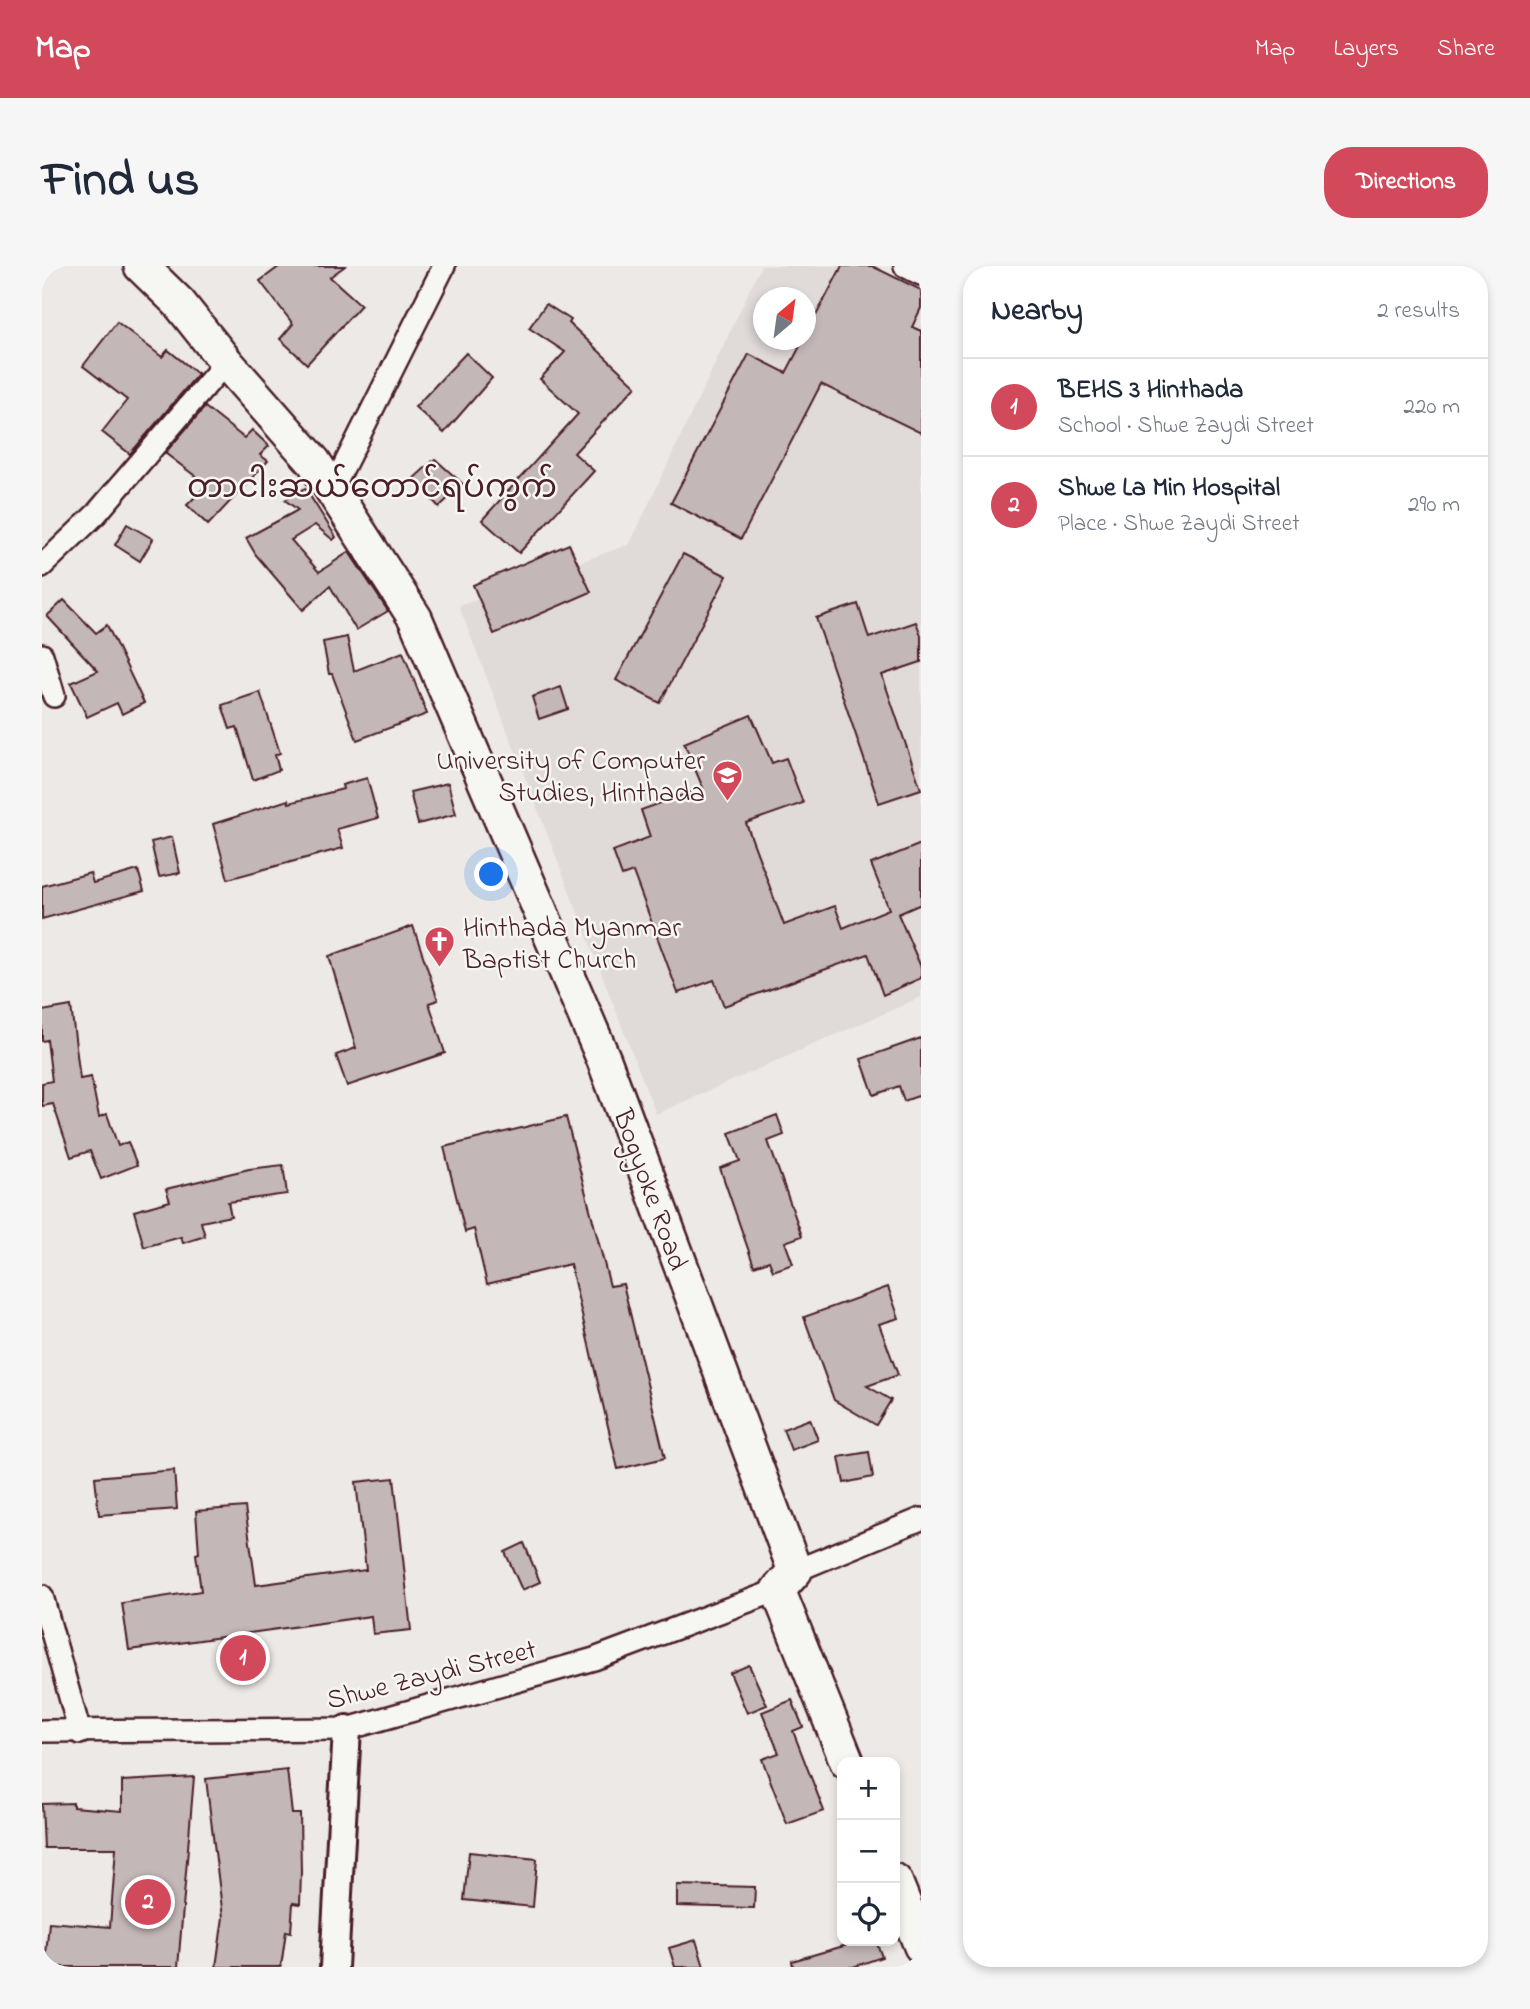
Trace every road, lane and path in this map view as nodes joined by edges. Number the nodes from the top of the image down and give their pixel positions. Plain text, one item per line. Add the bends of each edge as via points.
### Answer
1 (141, 266) edge
2 (444, 266) edge
3 (905, 266) edge
4 (921, 274) edge
5 (226, 362) junction
6 (332, 490) junction
7 (42, 566) edge
8 (42, 655) edge
9 (54, 696) dead end
10 (921, 1519) edge
11 (786, 1581) junction
12 (42, 1596) edge
13 (346, 1729) junction
14 (42, 1731) edge
15 (79, 1733) junction
16 (845, 1757) edge
17 (896, 1883) edge
18 (921, 1946) edge
19 (334, 1967) edge

1 - 5 main road, Bogyoke Road via 179,303
2 - 6 street
3 - 4 street
5 - 6 main road, Bogyoke Road via 314,462
5 - 7 street via 96,514
6 - 11 main road, Bogyoke Road via 415,618 604,1060
8 - 9 street
10 - 11 street, Shwe Zaydi Street
11 - 13 street, Shwe Zaydi Street via 594,1659
11 - 16 main road, Bogyoke Road
12 - 15 street
13 - 15 street, Shwe Zaydi Street
13 - 19 street
14 - 15 street, Shwe Zaydi Street
17 - 18 main road

